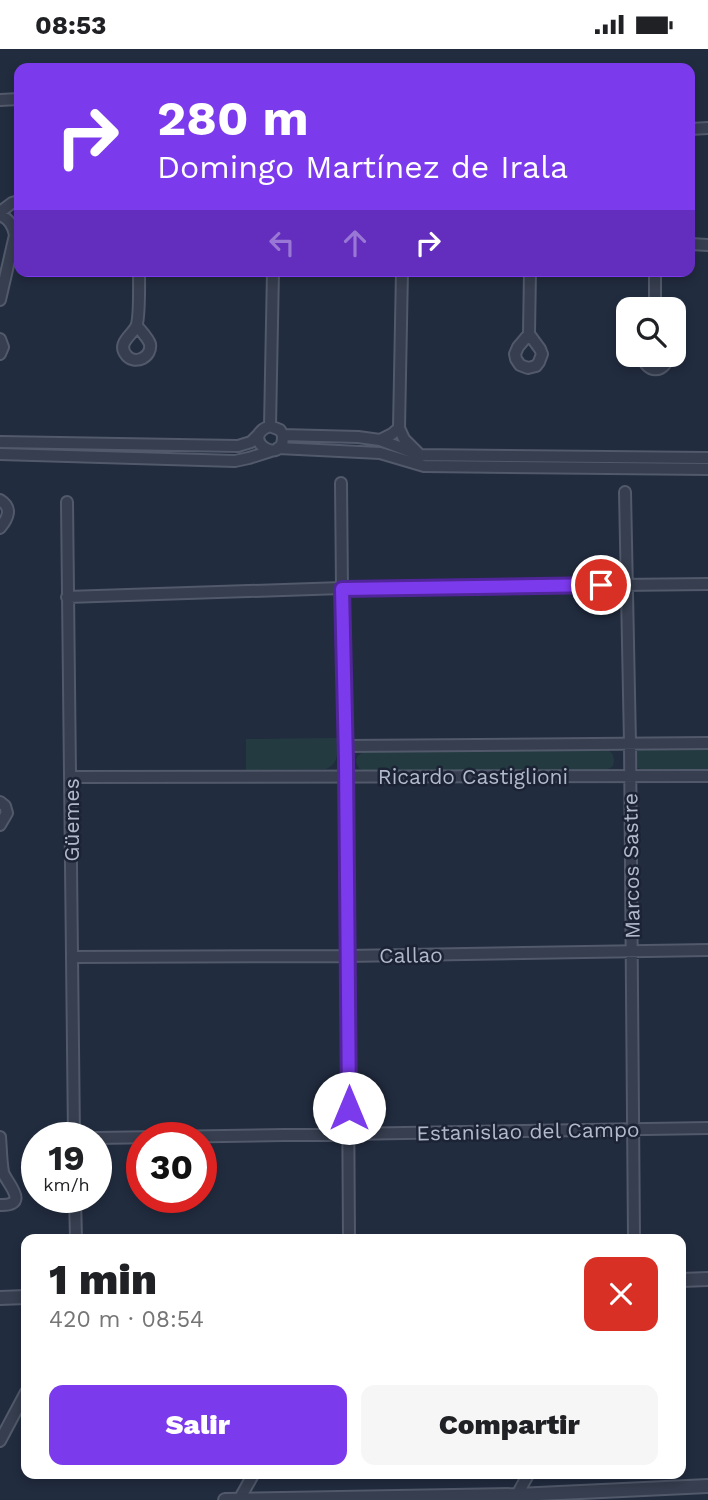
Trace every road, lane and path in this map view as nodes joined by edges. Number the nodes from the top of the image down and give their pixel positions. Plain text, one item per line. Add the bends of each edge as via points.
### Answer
1 (14, 202) edge
2 (0, 213) edge
3 (14, 228) edge
4 (14, 244) edge
5 (139, 277) edge
6 (273, 277) edge
7 (402, 277) edge
8 (530, 277) edge
9 (656, 277) edge
10 (656, 297) edge
11 (0, 300) edge
12 (137, 326) dead end
13 (529, 334) dead end
14 (0, 339) edge
15 (0, 354) edge
16 (270, 426) junction
17 (399, 428) junction
18 (259, 434) junction
19 (282, 435) junction
20 (380, 440) junction
21 (0, 442) edge
22 (275, 450) junction
23 (0, 454) edge
24 (420, 455) junction
25 (708, 458) edge
26 (708, 469) edge
27 (341, 483) dead end
28 (625, 492) dead end
29 (0, 500) edge
30 (67, 502) dead end
31 (0, 528) edge
32 (708, 584) edge
33 (627, 585) junction
34 (342, 589) junction
35 (67, 597) junction
36 (630, 743) junction
37 (708, 743) edge
38 (345, 746) junction
39 (708, 775) edge
40 (346, 776) junction
41 (630, 776) junction
42 (71, 777) junction
43 (0, 802) edge
44 (0, 825) edge
45 (708, 950) edge
46 (632, 951) junction
47 (347, 956) junction
48 (72, 957) junction
49 (74, 1122) edge
50 (708, 1128) edge
51 (632, 1129) junction
52 (349, 1134) junction
53 (0, 1137) edge
54 (112, 1138) edge
55 (2, 1177) edge
56 (0, 1205) edge
57 (75, 1213) edge
58 (76, 1234) edge
59 (349, 1234) edge
60 (634, 1234) edge
61 (708, 1279) edge
62 (686, 1280) edge
63 (21, 1297) edge
64 (0, 1298) edge
65 (21, 1401) edge
66 (0, 1441) edge
67 (251, 1479) edge
68 (526, 1479) edge
69 (708, 1486) edge
70 (517, 1498) edge
71 (225, 1500) edge
72 (239, 1500) edge

1 - 2 street
2 - 3 street
4 - 11 street
5 - 12 street
6 - 16 street
7 - 17 street
8 - 13 street
9 - 10 street
14 - 15 street
16 - 18 street
16 - 19 street
17 - 20 street
17 - 24 street
18 - 21 street via 238,446
18 - 22 street via 261,446
19 - 20 street
19 - 22 street via 282,445
20 - 24 street
22 - 23 street via 235,461
22 - 26 street via 380,453 424,466
24 - 25 street
27 - 34 street
28 - 33 street, Marcos Sastre
29 - 31 street via 9,513
30 - 35 street, Güemes
32 - 33 street
33 - 34 street
33 - 36 street, Marcos Sastre
34 - 35 street
34 - 38 street
35 - 42 street, Güemes
36 - 37 street, Ricardo Castiglioni
36 - 38 street, Ricardo Castiglioni
36 - 41 street, Marcos Sastre
38 - 40 street
39 - 41 street, Ricardo Castiglioni
40 - 41 street, Ricardo Castiglioni
40 - 42 street, Ricardo Castiglioni
40 - 47 street
41 - 46 street, Marcos Sastre
42 - 48 street, Güemes
43 - 44 street via 7,813
45 - 46 street, Callao
46 - 47 street, Callao
46 - 51 street, Marcos Sastre
47 - 48 street, Callao
47 - 52 street
48 - 49 street, Güemes
50 - 51 street, Estanislao del Campo
51 - 52 street, Estanislao del Campo
51 - 60 street, Marcos Sastre
52 - 54 street, Estanislao del Campo
52 - 59 street
53 - 55 street
55 - 56 street via 14,1188 15,1196 11,1203
57 - 58 street
61 - 62 street
63 - 64 street
65 - 66 street
67 - 72 street
68 - 70 street
69 - 70 street
70 - 72 street
71 - 72 street

